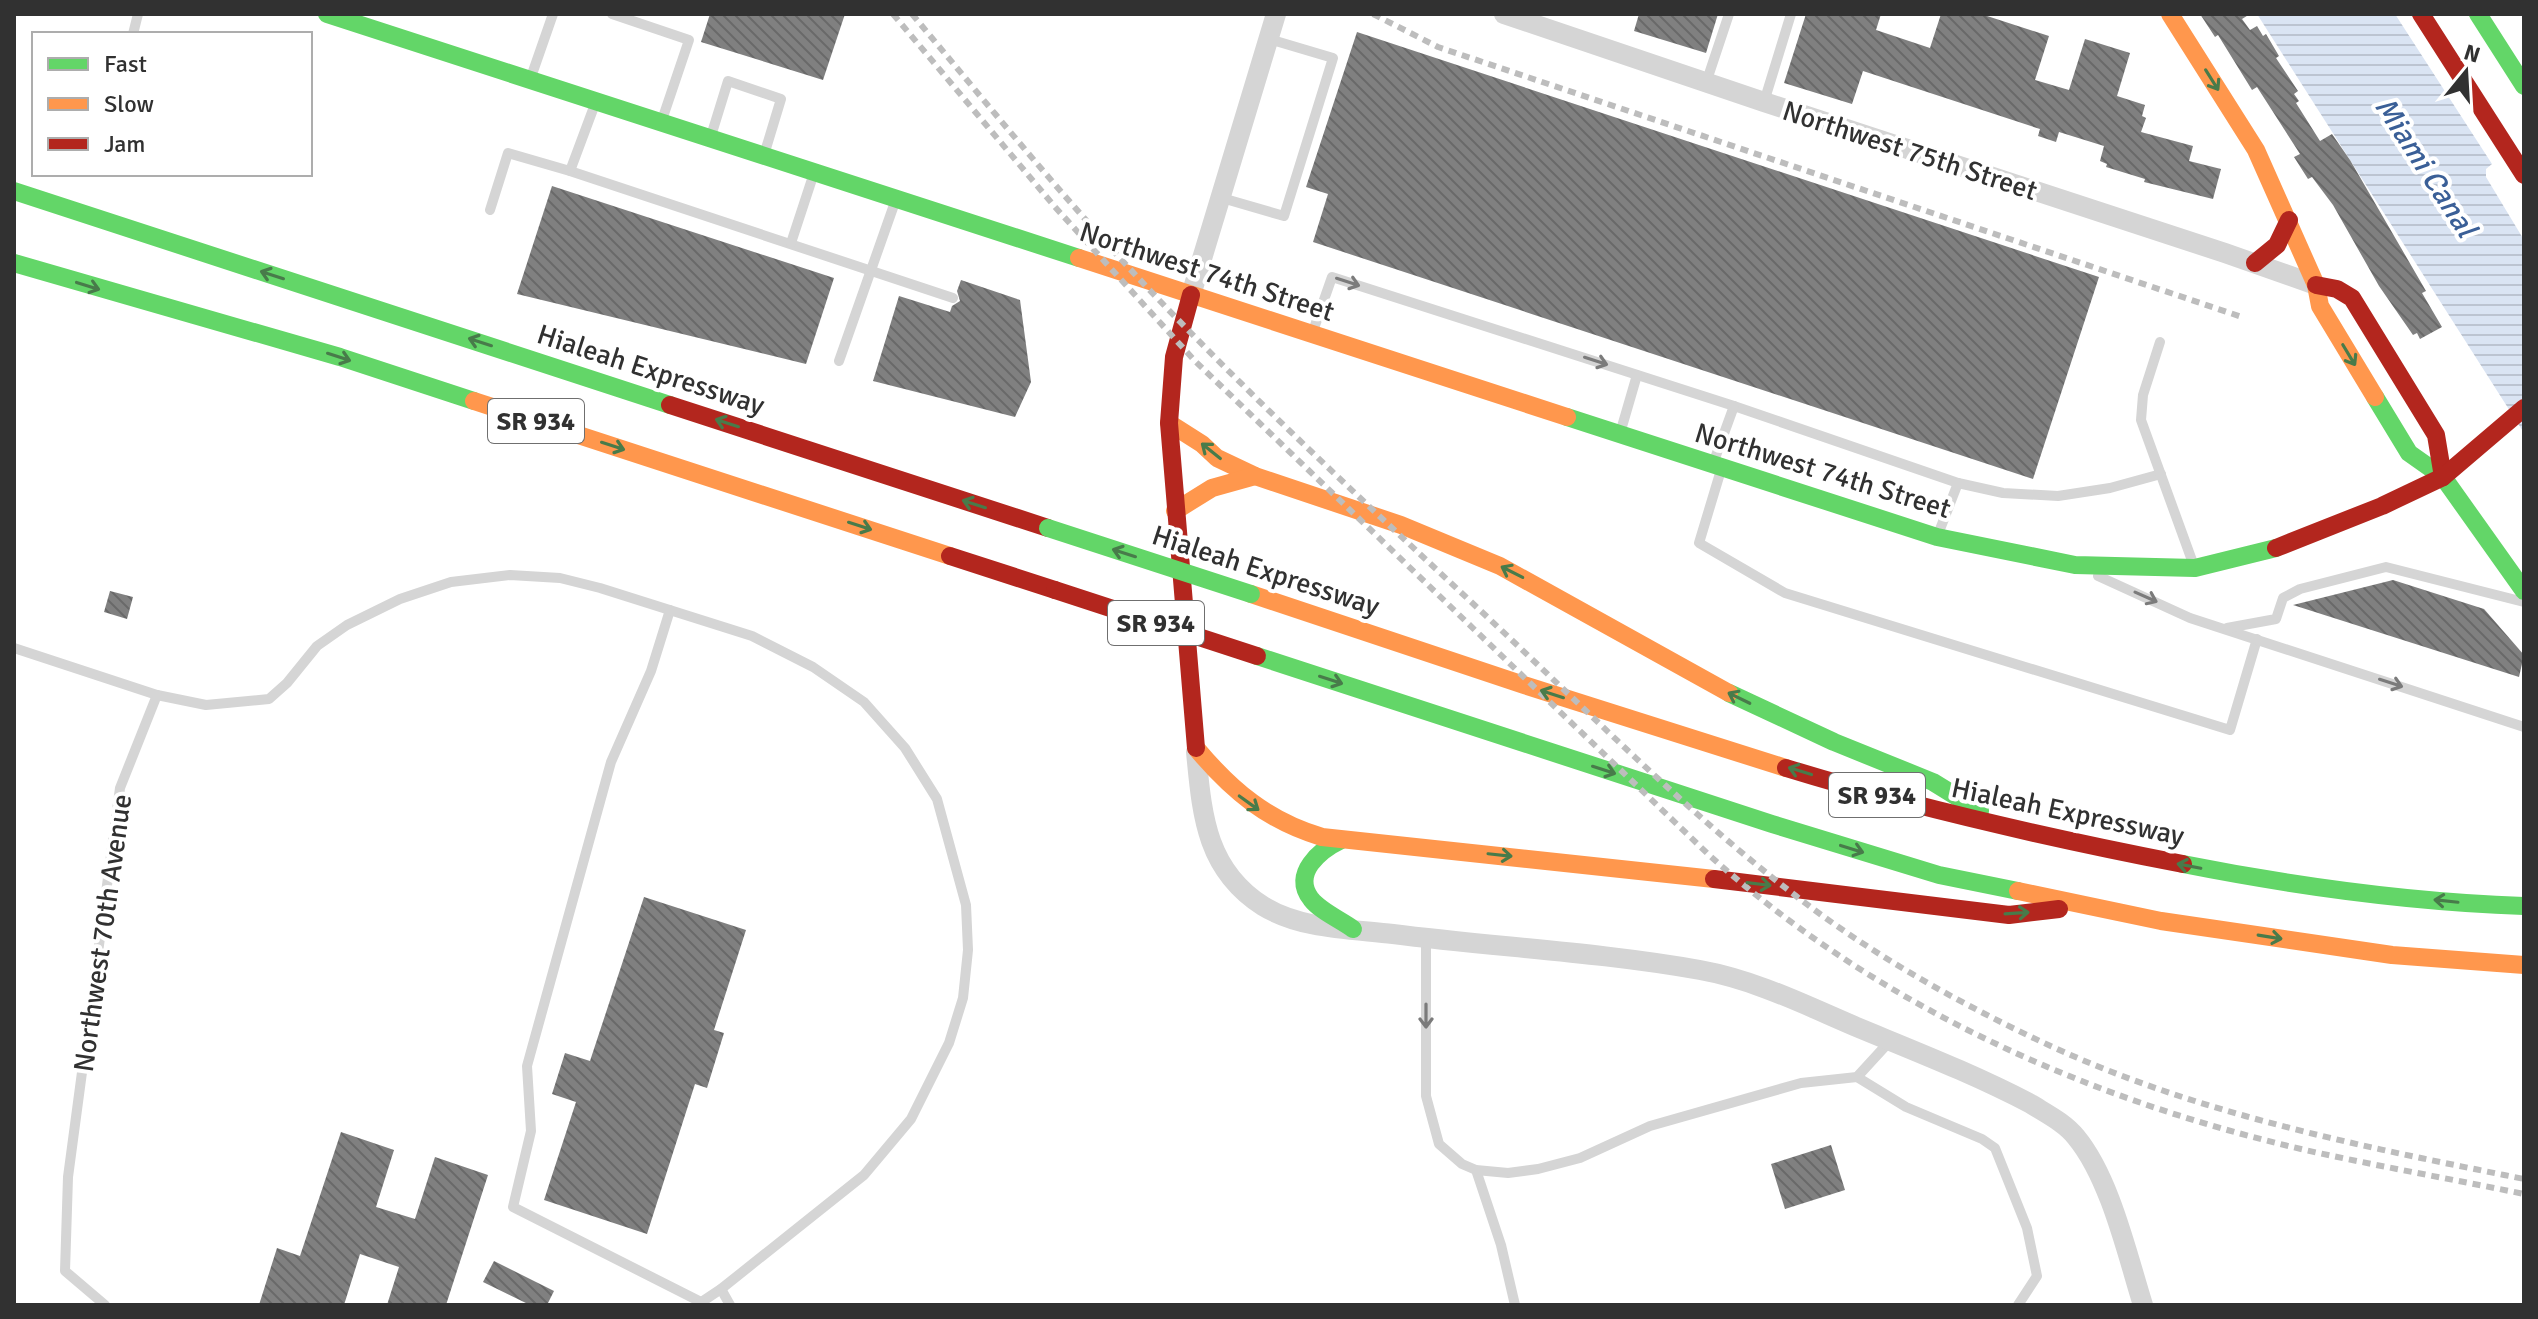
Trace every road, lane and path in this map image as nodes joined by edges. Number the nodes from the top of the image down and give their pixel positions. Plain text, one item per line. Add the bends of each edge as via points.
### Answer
1 (327, 14) edge
2 (553, 14) edge
3 (612, 14) edge
4 (1276, 14) edge
5 (1504, 14) edge
6 (1729, 14) edge
7 (1791, 14) edge
8 (2170, 14) edge
9 (2421, 14) edge
10 (2478, 14) edge
11 (1269, 39) junction
12 (2522, 80) edge
13 (530, 82) junction
14 (1706, 83) junction
15 (595, 102) junction
16 (1764, 102) junction
17 (661, 123) junction
18 (710, 139) junction
19 (764, 157) junction
20 (570, 171) junction
21 (814, 173) junction
22 (2524, 175) edge
23 (14, 191) edge
24 (1222, 198) junction
25 (896, 200) junction
26 (490, 210) dead end
27 (2289, 220) junction
28 (791, 243) junction
29 (14, 263) edge
30 (2255, 263) junction
31 (872, 269) junction
32 (2316, 285) junction
33 (1191, 295) junction
34 (953, 298) dead end
35 (1312, 335) junction
36 (2160, 342) dead end
37 (839, 361) dead end
38 (1637, 375) junction
39 (1734, 406) junction
40 (2524, 408) edge
41 (1169, 423) junction
42 (1619, 435) junction
43 (1717, 467) junction
44 (2161, 474) junction
45 (1255, 476) junction
46 (2443, 477) junction
47 (1958, 483) junction
48 (1175, 511) junction
49 (1937, 537) junction
50 (2075, 565) junction
51 (2195, 568) junction
52 (2524, 591) edge
53 (2524, 602) edge
54 (670, 610) junction
55 (2225, 629) junction
56 (2257, 639) junction
57 (14, 648) edge
58 (157, 695) junction
59 (2524, 727) edge
60 (1196, 748) junction
61 (2010, 829) junction
62 (1341, 840) junction
63 (2085, 906) junction
64 (2524, 906) edge
65 (1353, 929) junction
66 (1426, 938) junction
67 (2524, 965) edge
68 (1890, 1041) junction
69 (1857, 1077) junction
70 (1476, 1170) junction
71 (721, 1289) junction
72 (699, 1304) edge
73 (105, 1305) edge
74 (730, 1305) edge
75 (1515, 1305) edge
76 (2018, 1305) edge
77 (2143, 1305) edge

1 - 13 main road, Northwest 74th Street
2 - 13 lane
3 - 17 lane via 689,40
4 - 11 street
5 - 14 street, Northwest 75th Street
6 - 14 lane
7 - 16 lane
8 -> 27 main road via 2256,150
9 - 22 main road
10 - 12 main road
11 - 24 street
11 - 24 lane via 1333,58 1284,216
13 - 15 main road, Northwest 74th Street
14 - 16 street, Northwest 75th Street
15 - 17 main road, Northwest 74th Street
15 - 20 lane
16 - 30 street, Northwest 75th Street
17 - 18 main road, Northwest 74th Street
18 - 19 main road, Northwest 74th Street
18 - 19 lane via 728,81 768,94 781,99
19 - 21 main road, Northwest 74th Street
20 - 26 lane via 508,153
20 - 28 lane
21 - 25 main road, Northwest 74th Street
21 - 28 lane
61 -> 23 main road, Hialeah Expressway / SR 934, bridge via 1620,717
24 - 33 street
25 - 31 lane
25 - 33 main road, Northwest 74th Street
27 - 30 main road via 2282,241
27 - 32 main road
28 - 31 lane
29 -> 63 main road, SR 934, bridge via 340,357 1817,838 1939,875
30 - 32 street, Northwest 75th Street
31 - 34 lane
31 - 37 lane
32 -> 46 main road via 2320,306 2409,453
32 - 46 main road via 2352,298 2436,435
33 - 35 main road, Northwest 74th Street
33 - 41 main road via 1174,357
35 -> 38 lane via 1332,277
35 - 42 main road, Northwest 74th Street
36 - 44 lane via 2141,420
38 - 39 lane
38 - 42 lane
39 - 43 lane
39 - 47 lane
40 - 46 main road, Northwest 74th Street
45 -> 41 main road via 1217,458
41 - 48 main road
42 - 43 main road, Northwest 74th Street
43 - 49 main road, Northwest 74th Street
43 - 56 lane via 1699,543 1785,593 2230,730
44 - 47 lane via 2058,496 2003,493
44 - 51 lane
45 - 48 main road via 1214,485
61 -> 45 main road via 1933,782 1719,688 1500,566 1429,535
46 - 51 main road, Northwest 74th Street via 2286,546
46 - 52 main road
47 - 49 lane
48 - 60 main road
49 - 50 main road, Northwest 74th Street
50 - 51 main road, Northwest 74th Street
50 -> 55 lane, Northwest 74th Street
53 - 55 lane via 2386,567 2300,589 2283,598 2276,619
54 - 58 lane via 560,578 510,575 451,582 347,625 317,646 269,699 206,705
54 - 71 lane via 752,636 813,667 864,702 905,748 937,799 966,905 963,998 949,1043 911,1119 864,1175
54 - 72 lane via 651,671 611,762 527,1066 531,1131 513,1207
55 - 56 lane, Northwest 74th Street
56 -> 59 lane, Northwest 74th Street
57 - 58 lane
58 - 73 lane, Northwest 70th Avenue via 120,788 68,1177 65,1271
60 -> 62 main road via 1226,785 1263,813 1303,832
60 - 65 street via 1205,826 1219,861 1238,885 1278,913
64 -> 61 main road, Hialeah Expressway / SR 934 via 2265,881
62 -> 63 main road via 2009,915
62 - 65 main road via 1313,858 1304,882 1311,899
63 -> 67 main road, SR 934 via 2392,955
65 - 66 street
66 - 68 street via 1721,974
66 -> 70 lane via 1426,1096 1439,1144
68 - 69 lane
68 - 77 street via 2031,1104 2076,1137 2104,1186
69 - 70 lane via 1801,1083 1665,1122 1580,1158 1538,1169
69 - 76 lane via 1906,1107 1995,1148 2027,1228 2037,1276
70 - 75 lane
71 - 72 lane
71 - 74 lane

